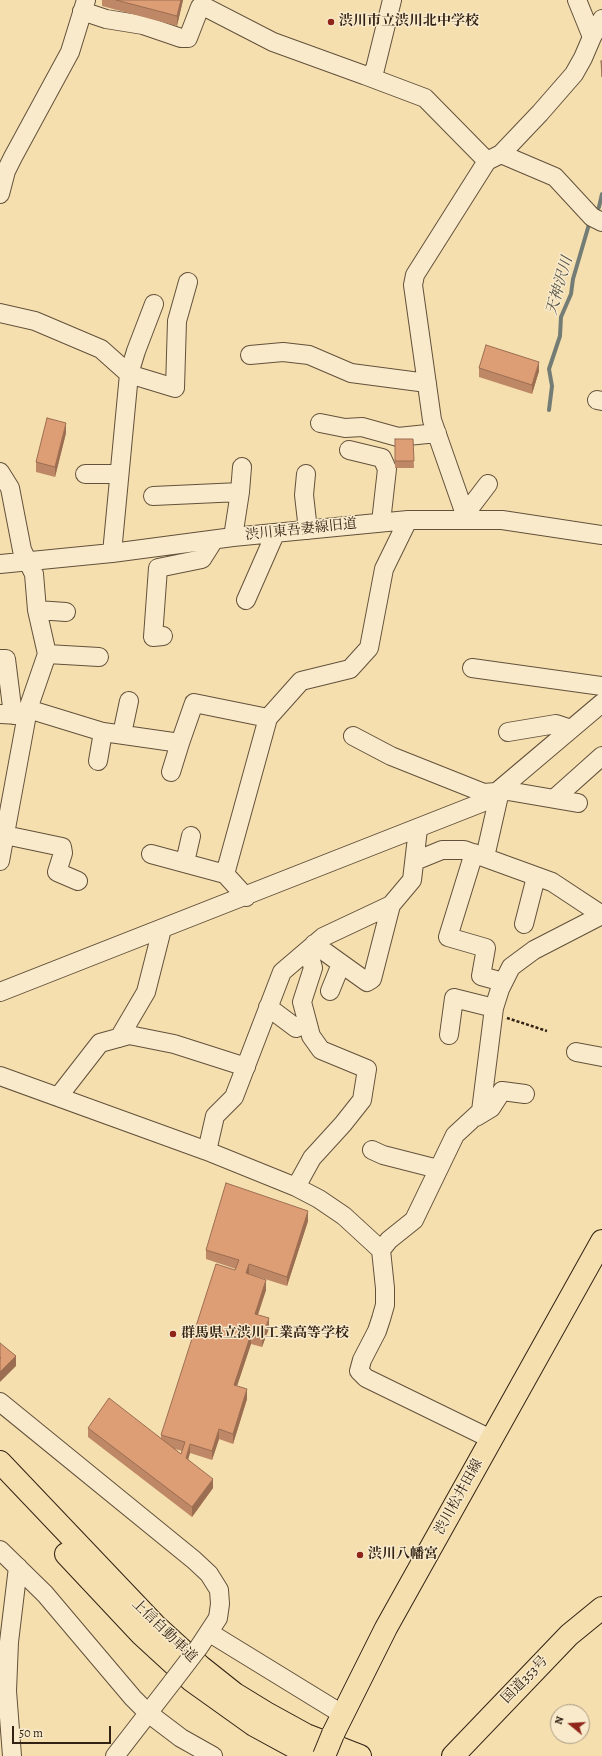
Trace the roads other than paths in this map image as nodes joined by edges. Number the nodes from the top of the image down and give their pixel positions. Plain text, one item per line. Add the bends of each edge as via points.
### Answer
1 (392, 0) edge
2 (577, 0) edge
3 (84, 3) edge
4 (602, 19) edge
5 (592, 37) junction
6 (364, 75) junction
7 (6, 157) edge
8 (494, 157) junction
9 (0, 194) edge
10 (598, 220) edge
11 (188, 282) dead end
12 (154, 304) dead end
13 (0, 313) edge
14 (250, 355) dead end
15 (129, 374) junction
16 (427, 383) junction
17 (320, 423) dead end
18 (437, 433) junction
19 (349, 450) dead end
20 (242, 467) dead end
21 (0, 472) edge
22 (85, 474) dead end
23 (118, 474) junction
24 (306, 474) dead end
25 (488, 484) dead end
26 (240, 492) junction
27 (153, 496) dead end
28 (408, 520) junction
29 (467, 520) junction
30 (381, 522) junction
31 (308, 530) junction
32 (275, 534) junction
33 (602, 535) edge
34 (233, 537) junction
35 (214, 540) junction
36 (112, 553) junction
37 (26, 561) junction
38 (0, 564) edge
39 (246, 600) dead end
40 (37, 610) junction
41 (66, 612) dead end
42 (163, 636) dead end
43 (47, 654) junction
44 (99, 657) dead end
45 (0, 659) edge
46 (472, 668) dead end
47 (602, 686) edge
48 (129, 701) dead end
49 (602, 703) edge
50 (14, 713) edge
51 (268, 718) junction
52 (571, 730) junction
53 (103, 732) junction
54 (508, 732) dead end
55 (122, 734) junction
56 (352, 736) dead end
57 (180, 743) junction
58 (602, 756) edge
59 (98, 761) dead end
60 (171, 772) dead end
61 (500, 791) junction
62 (555, 798) junction
63 (578, 803) dead end
64 (418, 828) junction
65 (5, 835) junction
66 (191, 836) dead end
67 (151, 854) dead end
68 (479, 855) junction
69 (0, 861) edge
70 (415, 861) junction
71 (185, 862) junction
72 (225, 874) junction
73 (536, 877) junction
74 (78, 881) dead end
75 (246, 897) junction
76 (391, 905) junction
77 (602, 915) edge
78 (524, 924) dead end
79 (162, 929) junction
80 (311, 947) junction
81 (341, 964) junction
82 (503, 982) junction
83 (330, 991) dead end
84 (0, 992) edge
85 (268, 1007) junction
86 (494, 1011) junction
87 (296, 1028) dead end
88 (449, 1035) dead end
89 (118, 1038) junction
90 (576, 1052) dead end
91 (602, 1057) edge
92 (246, 1067) junction
93 (0, 1076) edge
94 (524, 1094) dead end
95 (58, 1098) junction
96 (469, 1122) junction
97 (372, 1150) dead end
98 (207, 1151) junction
99 (438, 1170) junction
100 (296, 1187) junction
101 (602, 1241) edge
102 (381, 1250) junction
103 (0, 1402) edge
104 (491, 1439) junction
105 (0, 1462) edge
106 (0, 1483) edge
107 (0, 1550) edge
108 (18, 1567) junction
109 (602, 1608) edge
110 (210, 1633) junction
111 (148, 1713) junction
112 (342, 1714) junction
113 (12, 1756) edge
114 (115, 1756) edge
115 (213, 1756) edge
116 (315, 1756) edge
117 (324, 1756) edge
118 (360, 1756) edge
119 (453, 1756) edge

1 - 6 street via 375,69 370,75
2 - 5 street
3 - 6 street via 106,19 143,25 181,38 188,38 200,7 207,8 274,42
3 - 7 street via 70,52
4 - 5 street
5 - 8 street via 574,74 540,113
6 - 8 street via 424,98
7 - 9 street via 6,171
8 - 10 street via 555,177
8 - 16 street via 415,275 413,286
11 - 15 street via 177,322 175,388
12 - 15 street
13 - 15 street via 35,321 101,349
14 - 16 street via 283,352 309,355 351,373
15 - 23 street
16 - 18 street via 432,420
17 - 18 street via 345,428 362,427 398,437
18 - 29 street
19 - 30 street via 382,458 388,469
20 - 26 street
21 - 37 street via 10,488
22 - 23 street
23 - 36 street
24 - 31 street via 304,495
25 - 29 street via 469,509
26 - 27 street
26 - 34 street
28 - 29 street, 渋川東吾妻線旧道
28 - 30 street, 渋川東吾妻線旧道
28 - 51 street via 384,569 369,648 350,669 301,682
29 - 33 street, 渋川東吾妻線旧道 via 502,520
30 - 31 street, 渋川東吾妻線旧道
31 - 32 street, 渋川東吾妻線旧道
32 - 34 street, 渋川東吾妻線旧道
32 - 39 street
34 - 35 street, 渋川東吾妻線旧道
35 - 36 street, 渋川東吾妻線旧道
35 - 42 street via 202,559 158,568 153,637
36 - 37 street, 渋川東吾妻線旧道
37 - 38 street, 渋川東吾妻線旧道
37 - 40 street via 34,574
40 - 41 street
40 - 43 street
43 - 44 street
43 - 50 street
45 - 50 street via 6,659
46 - 47 street
48 - 55 street
49 - 52 street
50 - 53 street
50 - 65 street
51 - 57 street via 194,703
51 - 72 street
52 - 54 street via 556,724
52 - 61 street
53 - 55 street
53 - 59 street
55 - 57 street
56 - 61 street via 391,756 484,793
57 - 60 street
58 - 62 street
61 - 62 street
61 - 64 street via 486,801
61 - 68 street
62 - 63 street
64 - 70 street
64 - 75 street
65 - 69 street
65 - 74 street via 62,847 63,853 57,872
66 - 71 street
67 - 71 street
68 - 70 street via 464,850 442,850
68 - 73 street
68 - 82 street via 448,937 486,948 481,976
70 - 76 street via 412,880
71 - 72 street
72 - 75 street
73 - 77 street via 552,882
73 - 78 street
75 - 79 street
76 - 80 street via 323,937
76 - 81 street via 372,978 367,982
77 - 82 street via 534,950 511,967
79 - 84 street
79 - 89 street via 146,992
80 - 81 street
80 - 85 street via 282,972
80 - 100 street via 313,968 302,1002 311,1036 321,1050 367,1069 362,1100 312,1158
81 - 83 street
82 - 86 street
85 - 87 street
85 - 92 street
86 - 88 street via 454,998
86 - 96 street via 481,1112
89 - 92 street via 129,1035 174,1044
89 - 95 street via 100,1043
90 - 91 street
92 - 98 street via 234,1097 215,1116
93 - 95 street
94 - 96 street via 502,1091 491,1108
95 - 98 street
96 - 99 street via 455,1135
97 - 99 street via 383,1156
98 - 100 street
99 - 102 street via 414,1220 389,1240
100 - 102 street via 344,1216
101 - 104 main road, 渋川松井田線
102 - 104 street via 385,1305 377,1331 359,1371 366,1378
103 - 110 street via 209,1574 219,1590 220,1604 218,1618
104 - 112 main road, 渋川松井田線 via 386,1628
105 - 118 main road, 上信自動車道 via 155,1625 212,1676 235,1694 306,1735
106 - 116 main road, 上信自動車道 via 142,1635 191,1680 254,1725 298,1750
107 - 108 street
108 - 111 street via 45,1594
108 - 113 street via 9,1642 7,1691
109 - 119 main road, 国道353号 via 569,1635
110 - 111 street, bridge
110 - 112 street
111 - 114 street
111 - 115 street via 181,1738
112 - 117 main road, 渋川松井田線, bridge

